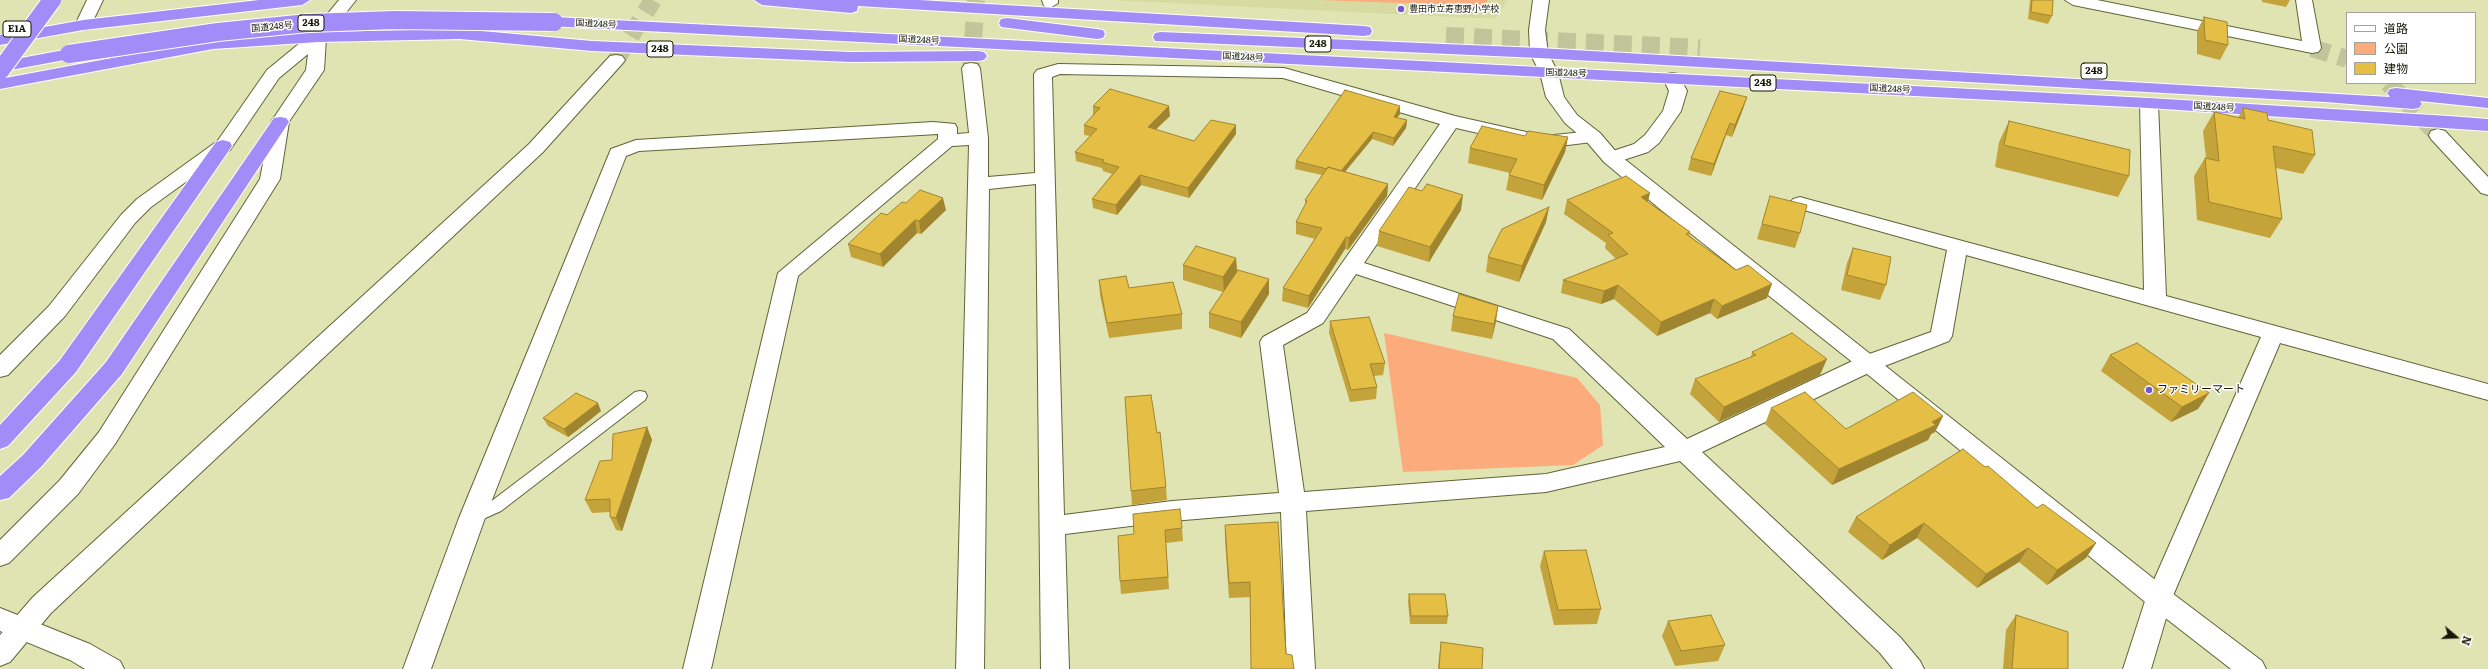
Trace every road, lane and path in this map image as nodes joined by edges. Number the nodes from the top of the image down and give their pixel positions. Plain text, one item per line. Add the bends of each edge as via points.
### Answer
1 (35, 0) edge
2 (52, 0) edge
3 (95, 0) edge
4 (302, 0) edge
5 (348, 0) edge
6 (762, 0) edge
7 (766, 0) edge
8 (770, 0) edge
9 (836, 0) edge
10 (1541, 0) edge
11 (2073, 0) edge
12 (2304, 0) edge
13 (1047, 5) edge
14 (1002, 33) junction
15 (1446, 36) tunnel mouth
16 (318, 37) junction
17 (0, 40) edge
18 (76, 40) junction
19 (1700, 48) tunnel mouth
20 (0, 57) edge
21 (616, 60) tunnel mouth
22 (1544, 63) junction
23 (1287, 66) junction
24 (0, 67) edge
25 (971, 68) tunnel mouth
26 (0, 71) edge
27 (1672, 78) junction
28 (0, 84) edge
29 (2149, 103) junction
30 (2488, 103) edge
31 (2488, 110) edge
32 (1451, 120) junction
33 (280, 122) junction
34 (2488, 125) edge
35 (2438, 135) tunnel mouth
36 (1593, 137) junction
37 (979, 138) junction
38 (947, 141) junction
39 (223, 146) junction
40 (1611, 158) junction
41 (1043, 178) junction
42 (979, 184) junction
43 (2488, 189) edge
44 (1800, 203) edge
45 (1958, 245) junction
46 (1352, 266) junction
47 (2155, 301) junction
48 (2274, 332) junction
49 (1870, 363) junction
50 (0, 369) edge
51 (2488, 392) edge
52 (640, 396) dead end
53 (0, 440) edge
54 (1683, 451) junction
55 (0, 491) edge
56 (1293, 504) junction
57 (472, 518) junction
58 (1052, 526) junction
59 (0, 556) edge
60 (2160, 598) junction
61 (12, 623) edge
62 (0, 654) edge
63 (110, 669) edge
64 (417, 669) edge
65 (697, 669) edge
66 (970, 669) edge
67 (1055, 669) edge
68 (1301, 669) edge
69 (1910, 669) edge
70 (2137, 669) edge
71 (2252, 669) edge

1 - 20 highway, E1A
2 - 26 highway, bridge
3 - 18 street
4 - 18 highway, 248
5 - 16 street
6 - 7 highway, 248
7 - 8 highway, 248
7 - 14 highway, 248
9 - 14 highway, 248
10 - 22 street via 1537,30
11 - 12 street via 2312,48
13 - 14 highway, 248
13 - 15 highway, 248
14 - 16 highway, 248 via 851,57 608,47 460,34
14 - 18 highway, 国道248号 / 248, bridge via 558,16 308,23 218,32
14 - 22 highway, 国道248号 / 248 via 1097,34
14 - 23 highway, 国道248号 / 248 via 1038,51 1241,56
16 - 28 highway, 248 via 213,44
16 - 33 street via 315,70
16 - 39 street via 274,74
17 - 18 highway, 248
18 - 20 highway, 国道248号 / 248
18 - 24 highway, 国道248号 / 248
19 - 30 highway, 248 via 2028,66 2320,87
21 - 61 street via 536,148 42,604
22 - 23 highway, 国道248号 / 248
22 - 27 highway, 国道248号 / 248
22 - 31 highway, 国道248号 / 248 via 2317,96
22 - 36 street via 1555,97 1571,119
23 - 32 street
23 - 41 street via 1058,69 1043,74
25 - 37 street
27 - 29 highway, 国道248号 / 248
27 - 40 street via 1678,91 1672,111 1652,139 1641,148
29 - 34 highway, 国道248号 / 248
29 - 47 street
32 - 36 street via 1544,142
32 - 46 street
33 - 55 highway via 114,368 32,461
33 - 59 street via 270,180 107,438 69,487
35 - 43 street
36 - 40 street
37 - 38 street
37 - 42 street
38 - 57 street via 948,128 933,128 636,146 618,153
38 - 65 street via 788,273
39 - 50 street via 144,203 128,219 57,310
39 - 53 highway via 68,366
40 - 49 street via 1667,206
41 - 42 street
41 - 58 street
42 - 66 street
44 - 45 street
45 - 47 street
45 - 49 street via 1941,336
46 - 54 street via 1561,334
46 - 56 street via 1315,318 1271,342
47 - 48 street
48 - 51 street
48 - 60 street
49 - 54 street
49 - 60 street
52 - 57 lane via 495,507
54 - 56 street via 1546,483
54 - 69 street via 1890,645
56 - 58 street via 1172,511
56 - 68 street
57 - 64 street
58 - 67 street
60 - 70 street
60 - 71 street
61 - 62 street
61 - 63 street via 80,652

